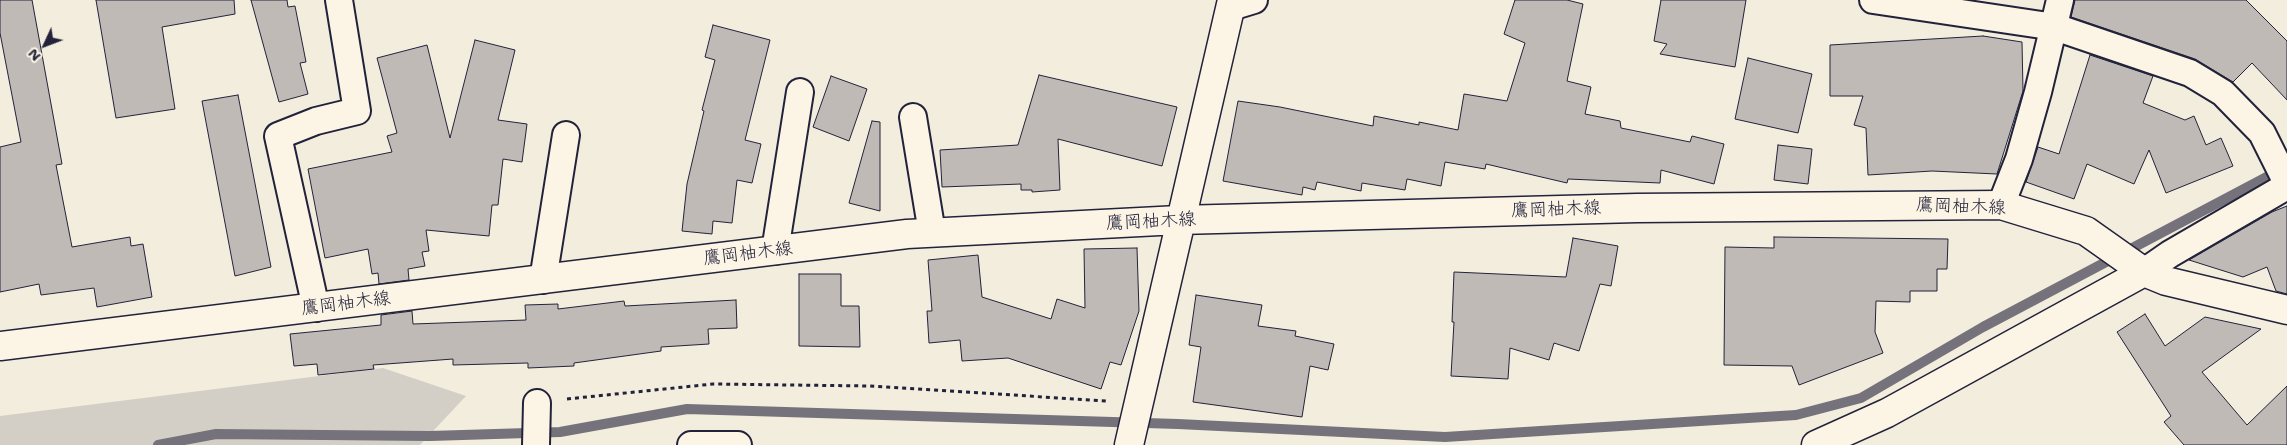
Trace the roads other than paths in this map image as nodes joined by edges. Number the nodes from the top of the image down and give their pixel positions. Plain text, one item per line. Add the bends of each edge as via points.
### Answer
1 (338, 0) edge
2 (1873, 0) edge
3 (2060, 0) edge
4 (1239, 2) edge
5 (2055, 27) junction
6 (800, 92) dead end
7 (913, 116) dead end
8 (566, 135) dead end
9 (2287, 184) edge
10 (2001, 205) junction
11 (1179, 220) junction
12 (932, 233) junction
13 (775, 251) junction
14 (2144, 272) junction
15 (543, 280) junction
16 (316, 308) junction
17 (2287, 310) edge
18 (0, 346) edge
19 (537, 403) road end
20 (536, 445) edge
21 (691, 445) edge
22 (738, 445) edge
23 (1129, 445) edge
24 (1816, 445) edge

1 - 16 street via 357,111 316,121 278,136
2 - 5 street
3 - 5 street
4 - 11 main road
5 - 9 street via 2190,73 2224,93 2262,133
5 - 10 street via 2019,159
6 - 13 street
7 - 12 street
8 - 15 street
9 - 14 street
10 - 11 main road, 鷹岡柚木線 via 1637,208
10 - 14 main road, 鷹岡柚木線 via 2086,231
11 - 12 main road, 鷹岡柚木線
11 - 23 main road
12 - 13 main road, 鷹岡柚木線
13 - 15 main road, 鷹岡柚木線
14 - 17 main road, 鷹岡柚木線 via 2195,289
14 - 24 main road via 1888,413
15 - 16 main road, 鷹岡柚木線
16 - 18 main road, 鷹岡柚木線
19 - 20 street
21 - 22 street

